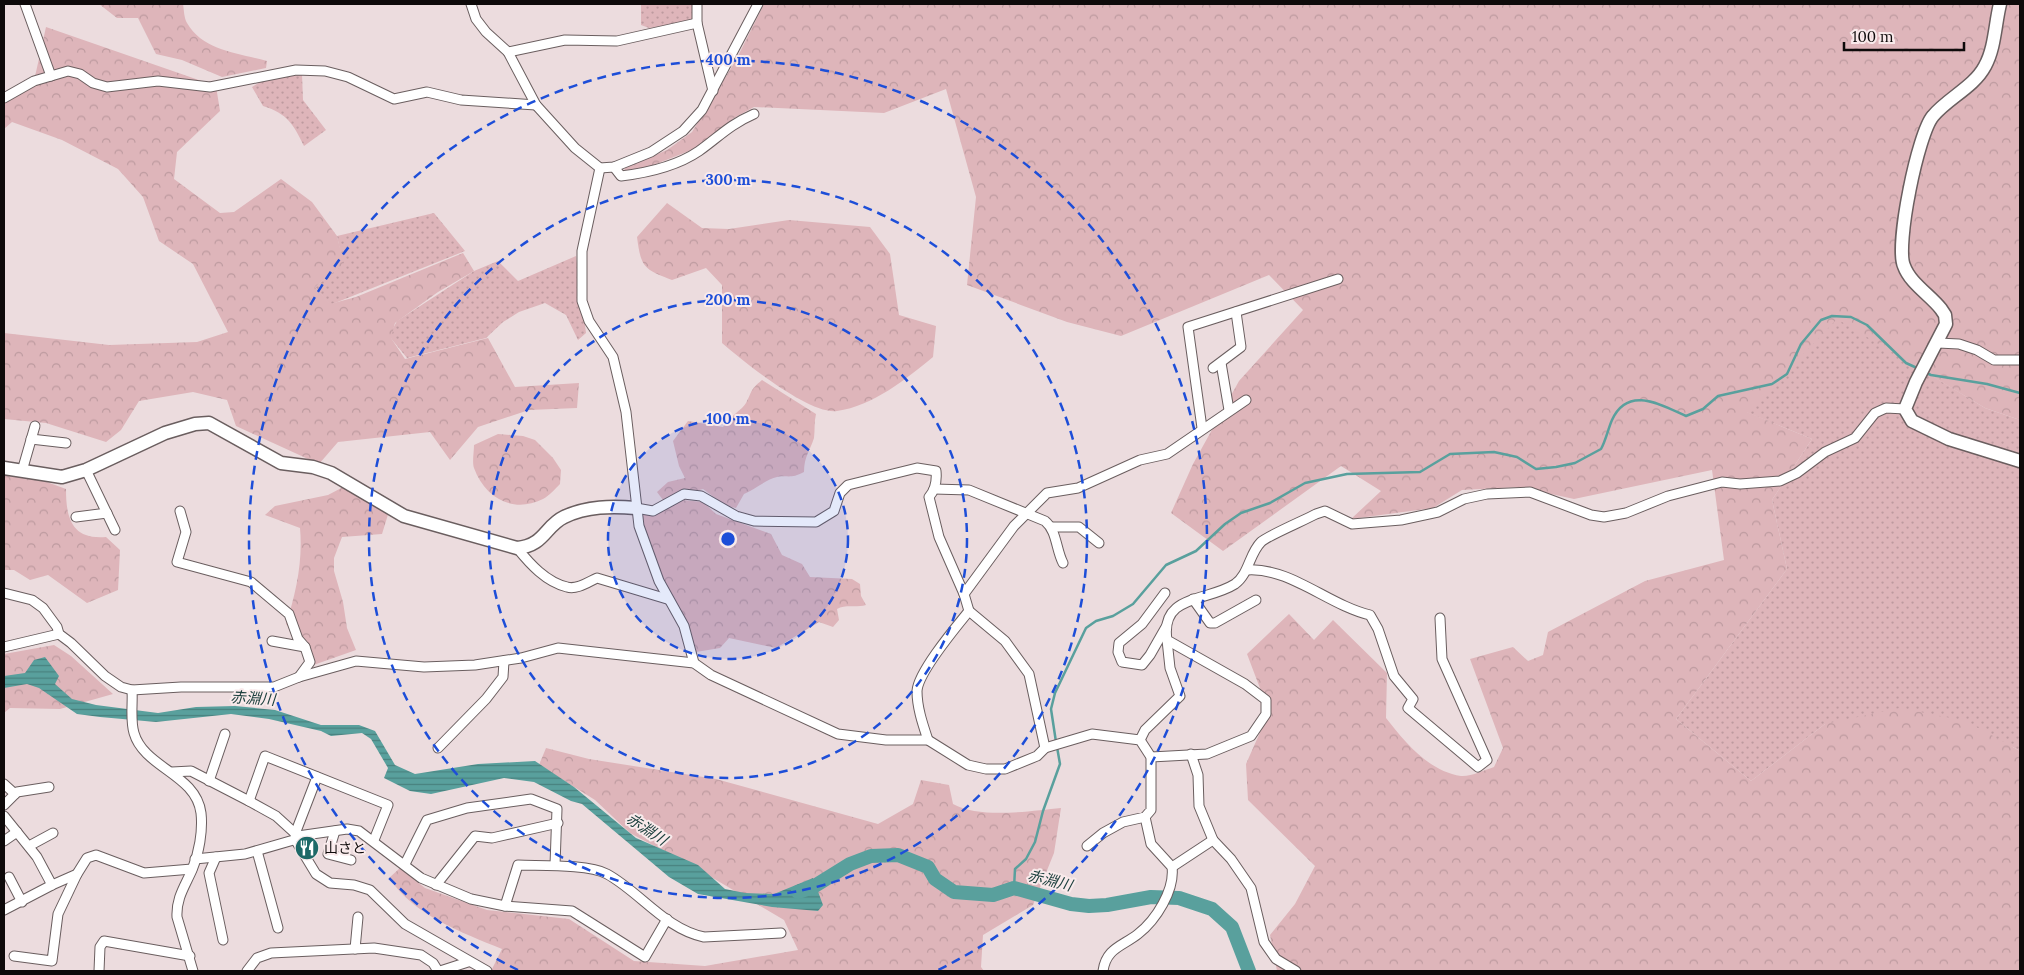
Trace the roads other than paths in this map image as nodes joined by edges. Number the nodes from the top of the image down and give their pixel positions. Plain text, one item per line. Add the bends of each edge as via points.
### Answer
1 (25, 4) edge
2 (471, 4) edge
3 (696, 4) edge
4 (758, 4) edge
5 (2000, 4) edge
6 (697, 23) junction
7 (508, 52) junction
8 (50, 76) junction
9 (713, 91) junction
10 (4, 98) edge
11 (536, 105) junction
12 (754, 114) dead end
13 (614, 167) junction
14 (600, 168) junction
15 (1338, 279) dead end
16 (1236, 312) junction
17 (1938, 343) junction
18 (2020, 360) edge
19 (1246, 400) dead end
20 (1905, 409) junction
21 (1230, 410) junction
22 (35, 426) dead end
23 (1202, 428) junction
24 (31, 439) junction
25 (66, 443) dead end
26 (2020, 461) edge
27 (4, 468) edge
28 (86, 470) junction
29 (22, 471) junction
30 (934, 489) junction
31 (636, 508) junction
32 (180, 511) dead end
33 (107, 513) junction
34 (1026, 514) junction
35 (76, 517) dead end
36 (1052, 526) junction
37 (114, 530) dead end
38 (1099, 542) dead end
39 (517, 548) junction
40 (1063, 563) dead end
41 (1247, 570) junction
42 (4, 593) edge
43 (1165, 593) dead end
44 (964, 594) junction
45 (667, 599) junction
46 (1193, 599) junction
47 (1256, 600) dead end
48 (969, 611) junction
49 (1440, 618) dead end
50 (1166, 626) junction
51 (58, 634) junction
52 (1167, 640) junction
53 (272, 641) dead end
54 (4, 647) edge
55 (305, 647) junction
56 (504, 661) junction
57 (694, 663) junction
58 (299, 677) junction
59 (132, 690) junction
60 (225, 734) dead end
61 (928, 740) junction
62 (1140, 740) junction
63 (1047, 747) junction
64 (438, 748) dead end
65 (1192, 754) junction
66 (1151, 757) junction
67 (172, 772) junction
68 (317, 777) junction
69 (209, 781) junction
70 (4, 784) edge
71 (49, 787) dead end
72 (15, 794) junction
73 (249, 801) junction
74 (4, 805) edge
75 (4, 816) edge
76 (1145, 817) junction
77 (558, 823) junction
78 (335, 831) junction
79 (17, 832) junction
80 (53, 832) dead end
81 (297, 836) junction
82 (374, 840) junction
83 (1213, 840) junction
84 (4, 841) edge
85 (28, 846) junction
86 (1087, 846) dead end
87 (256, 852) junction
88 (216, 857) junction
89 (195, 859) junction
90 (351, 860) dead end
91 (405, 864) junction
92 (555, 865) junction
93 (1172, 867) junction
94 (192, 869) junction
95 (77, 874) junction
96 (10, 877) dead end
97 (52, 884) junction
98 (436, 885) junction
99 (22, 902) junction
100 (505, 906) junction
101 (4, 910) edge
102 (358, 917) dead end
103 (667, 919) junction
104 (278, 928) dead end
105 (781, 932) dead end
106 (223, 940) dead end
107 (355, 949) junction
108 (14, 956) dead end
109 (190, 956) junction
110 (468, 962) junction
111 (99, 971) edge
112 (193, 971) edge
113 (247, 971) edge
114 (439, 971) edge
115 (487, 971) edge
116 (1102, 971) edge
117 (1296, 971) edge

1 - 8 street
2 - 7 street via 486,32
3 - 6 street
4 - 9 street
5 - 17 street via 1990,56 1984,68 1932,116 1925,131 1918,150 1904,226 1903,266 1945,315 1946,324
6 - 7 street via 617,41 565,40
6 - 9 street
7 - 11 street
8 - 10 street
8 - 11 street via 68,70 93,83 107,86 158,81 210,87 296,70 326,71 348,77 394,99 427,92 461,100
9 - 13 street via 683,132 651,152
11 - 14 street via 575,148
12 - 13 street via 734,123 698,151 671,164 621,176
13 - 14 street
14 - 31 street via 582,251 582,301 589,321 608,348 617,371 626,412
15 - 16 street
16 - 21 street via 1242,347 1217,365
16 - 23 street via 1188,327
17 - 18 street via 1958,344 1994,360
17 - 20 street via 1928,357
19 - 21 street
20 - 26 street via 1912,421 1950,439
20 - 41 street via 1886,408 1875,413 1855,438 1825,452 1780,481 1722,482 1604,517 1530,492 1464,498 1438,512 1401,520 1352,524 1325,511 1262,541
21 - 23 street
22 - 24 street
23 - 34 street via 1167,454 1140,460 1078,488 1046,493
24 - 25 street
24 - 29 street
27 - 29 street
28 - 29 street via 62,477
28 - 33 street
28 - 39 street via 165,433 195,424 209,424 281,463 332,473 404,516
30 - 31 street via 936,471 917,468 868,479 848,485 840,493 834,511 816,522 754,521 736,516 702,496 684,494 653,511
30 - 34 street via 969,490
30 - 44 street via 929,497 939,537
31 - 39 street via 606,505 563,517 537,542
31 - 45 street via 639,526
32 - 55 street via 186,532 177,562 251,582 289,614 298,639
33 - 35 street
33 - 37 street
34 - 36 street
34 - 44 street
36 - 38 street via 1079,527
36 - 40 street
39 - 45 street via 538,572 568,588 597,578
41 - 46 street via 1236,583 1217,593
41 - 49 street via 1259,569 1293,580 1350,610 1370,615 1394,676 1413,699 1408,708 1478,767 1487,760 1442,659
42 - 51 street via 32,600 43,608 57,627
43 - 50 street via 1142,624 1119,643 1122,662 1142,665
44 - 48 street
45 - 57 street via 684,626
46 - 47 street via 1210,623 1216,623
46 - 50 street via 1176,607
48 - 61 street via 940,648 917,690
48 - 63 street via 1005,640 1029,674
50 - 52 street
51 - 54 street
51 - 59 street via 105,676 120,687
52 - 62 street via 1170,668 1180,696 1145,730
52 - 65 street via 1245,684 1266,700 1266,714 1251,736 1207,754
53 - 55 street
55 - 58 street via 310,662
56 - 57 street via 558,648
56 - 58 street via 424,667 356,661
56 - 64 street via 503,676 498,683
57 - 61 street via 711,675 838,734 886,740
58 - 59 street via 274,687
59 - 67 street via 133,731 145,752
60 - 69 street
61 - 63 street via 962,762 986,769 1005,769 1037,756
62 - 63 street via 1092,734
62 - 66 street
65 - 66 street
65 - 83 street via 1198,775 1199,806
66 - 76 street via 1151,810
67 - 69 street via 190,771
67 - 89 street via 196,796 201,813
68 - 73 street via 264,756
68 - 81 street
68 - 82 street via 388,805
69 - 73 street
70 - 72 street
71 - 72 street
72 - 74 street
73 - 81 street via 276,816
75 - 79 street
76 - 86 street via 1123,822
76 - 93 street via 1151,844
77 - 91 street via 557,809 531,799 467,808 427,820
77 - 92 street
77 - 98 street via 492,838 475,836
78 - 81 street
78 - 82 street via 359,831
78 - 90 street via 328,854
79 - 84 street
79 - 85 street
80 - 85 street
81 - 87 street
81 - 110 street via 316,874 330,883 370,890 405,924
82 - 91 street
83 - 93 street
83 - 117 street via 1251,888 1264,942 1276,959
85 - 97 street
87 - 88 street
87 - 104 street
88 - 89 street
88 - 106 street via 210,873
89 - 94 street
91 - 98 street
92 - 100 street via 518,865
92 - 103 street via 606,873
93 - 116 street via 1171,885 1160,908 1139,934 1115,947
94 - 95 street via 144,873 96,855 87,858
94 - 109 street via 179,894 177,908
95 - 97 street
95 - 108 street via 58,914 52,961
96 - 99 street
97 - 99 street
98 - 100 street via 471,899
99 - 101 street
100 - 103 street via 572,911 645,957
102 - 107 street
103 - 105 street via 694,935 704,937
107 - 113 street via 271,954 257,958
107 - 114 street via 374,948 421,955
109 - 111 street via 104,941 100,947
109 - 112 street
110 - 114 street
110 - 115 street

